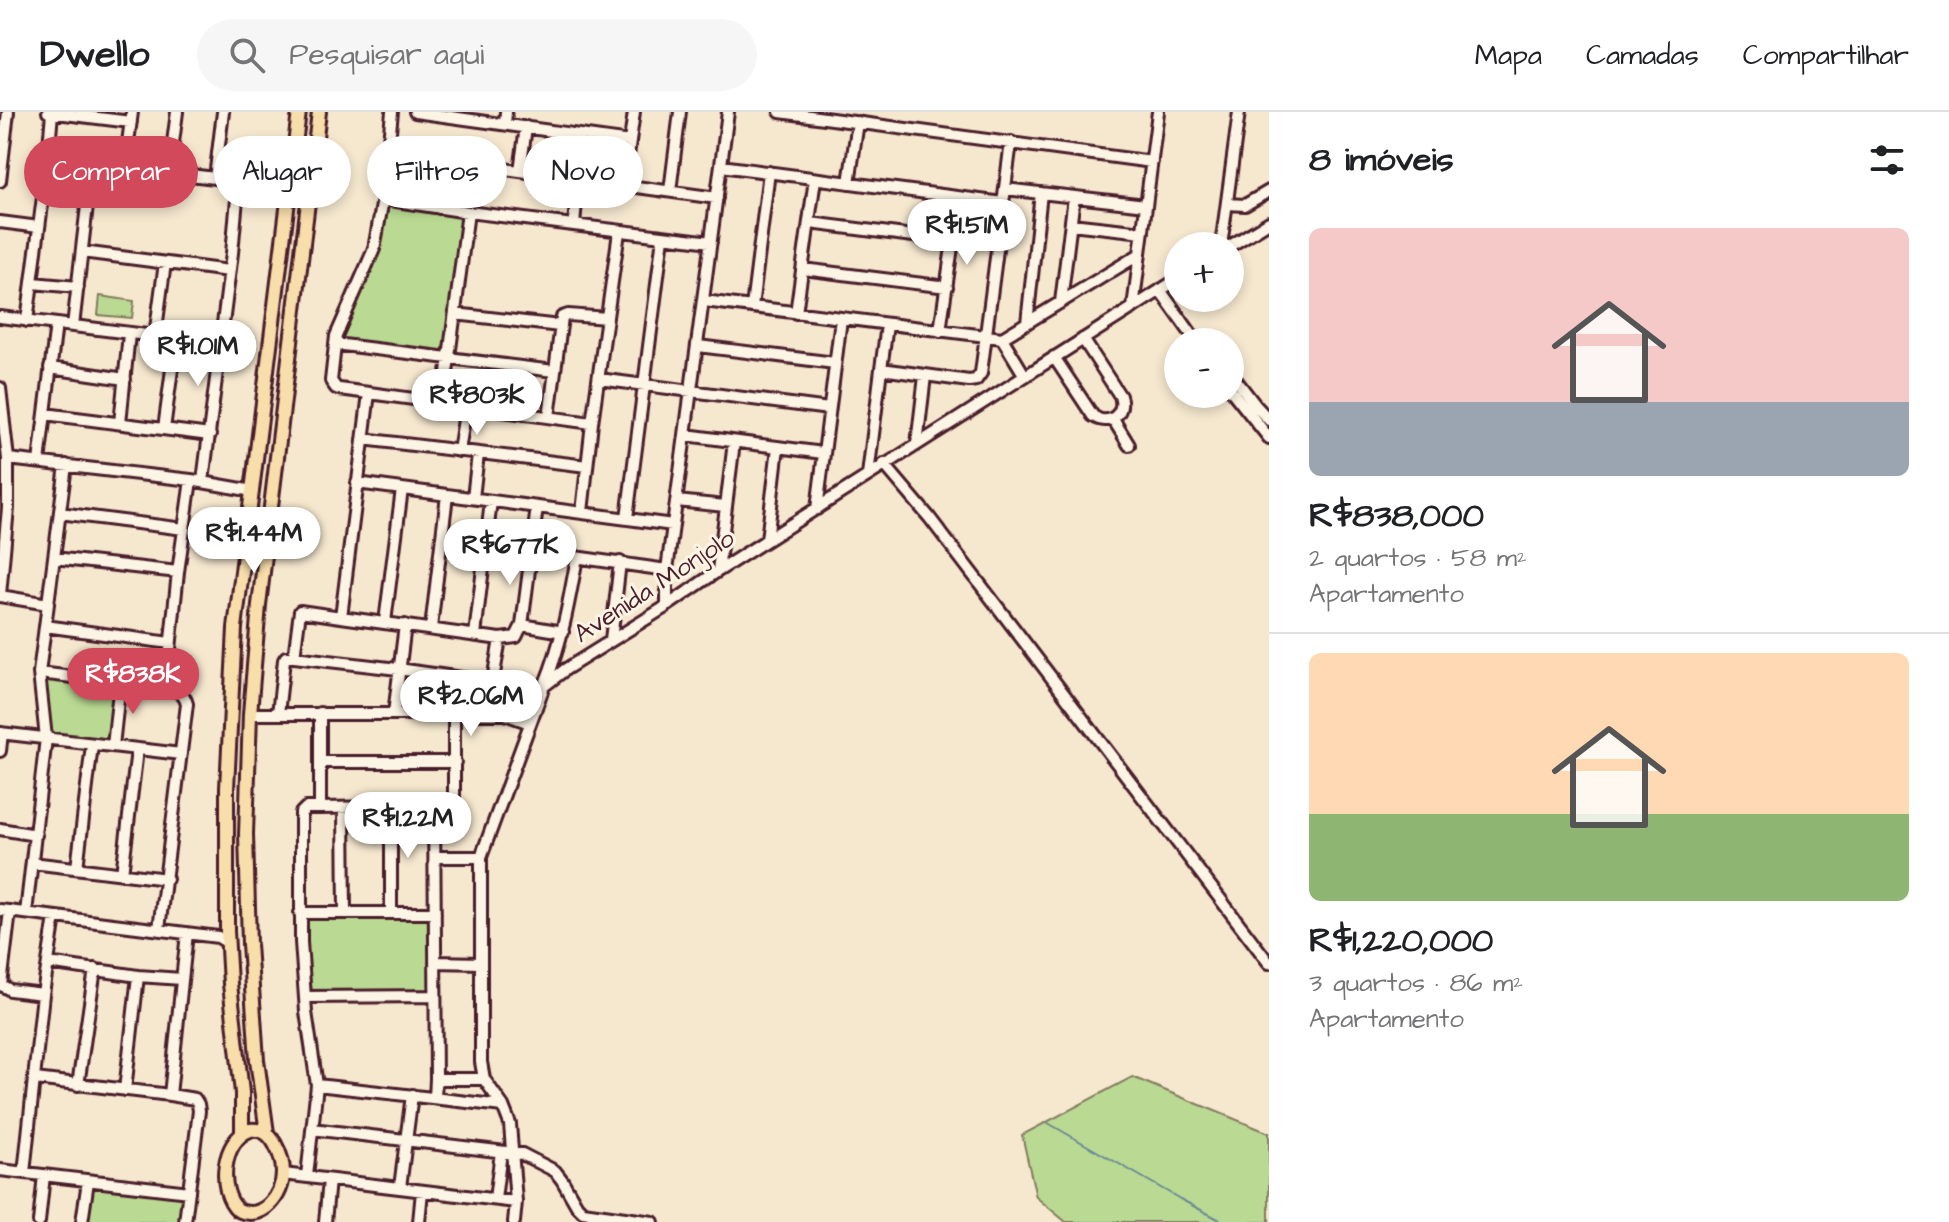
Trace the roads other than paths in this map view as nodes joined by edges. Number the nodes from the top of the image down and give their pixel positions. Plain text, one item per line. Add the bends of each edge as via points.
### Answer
1 (8, 112) edge
2 (49, 112) edge
3 (177, 112) edge
4 (223, 112) edge
5 (392, 112) edge
6 (415, 112) edge
7 (506, 112) edge
8 (634, 112) edge
9 (680, 112) edge
10 (728, 112) edge
11 (780, 112) edge
12 (1158, 112) edge
13 (1239, 112) edge
14 (298, 116) edge
15 (131, 117) edge
16 (318, 118) edge
17 (858, 122) junction
18 (505, 124) junction
19 (526, 127) junction
20 (48, 136) edge
21 (174, 136) edge
22 (220, 136) edge
23 (389, 136) edge
24 (588, 136) edge
25 (631, 136) edge
26 (1011, 142) junction
27 (1152, 162) junction
28 (721, 166) junction
29 (507, 169) edge
30 (520, 171) junction
31 (523, 171) edge
32 (769, 172) junction
33 (815, 179) junction
34 (0, 181) edge
35 (849, 183) junction
36 (643, 187) edge
37 (1005, 189) junction
38 (670, 191) junction
39 (1269, 191) edge
40 (1041, 193) junction
41 (1074, 197) junction
42 (717, 198) junction
43 (959, 198) junction
44 (1003, 203) junction
45 (1227, 204) junction
46 (1146, 205) junction
47 (41, 208) edge
48 (87, 208) edge
49 (236, 208) edge
50 (381, 208) edge
51 (439, 208) edge
52 (575, 208) edge
53 (468, 212) junction
54 (0, 222) edge
55 (1269, 222) edge
56 (810, 223) junction
57 (1071, 224) junction
58 (574, 225) junction
59 (39, 227) junction
60 (619, 232) junction
61 (1143, 232) junction
62 (1223, 232) edge
63 (663, 237) junction
64 (1244, 237) edge
65 (953, 241) junction
66 (711, 242) junction
67 (82, 252) junction
68 (1140, 254) junction
69 (165, 263) junction
70 (803, 269) junction
71 (229, 271) junction
72 (32, 283) junction
73 (78, 287) junction
74 (947, 287) junction
75 (1164, 288) edge
76 (1160, 290) junction
77 (704, 301) junction
78 (1061, 302) junction
79 (752, 307) junction
80 (1133, 308) junction
81 (796, 313) junction
82 (455, 314) junction
83 (0, 317) edge
84 (607, 318) junction
85 (841, 319) junction
86 (27, 321) junction
87 (1027, 323) junction
88 (56, 324) junction
89 (887, 325) junction
90 (73, 326) junction
91 (560, 326) junction
92 (1188, 328) edge
93 (940, 331) junction
94 (129, 334) junction
95 (155, 336) junction
96 (986, 337) junction
97 (1002, 338) junction
98 (176, 339) junction
99 (1083, 339) junction
100 (220, 344) junction
101 (335, 344) junction
102 (698, 346) junction
103 (450, 357) junction
104 (1054, 357) junction
105 (835, 363) junction
106 (50, 368) junction
107 (881, 369) junction
108 (554, 371) junction
109 (925, 376) junction
110 (1025, 376) junction
111 (125, 379) junction
112 (599, 379) junction
113 (645, 384) junction
114 (0, 388) edge
115 (692, 390) junction
116 (1244, 390) edge
117 (369, 393) junction
118 (443, 403) junction
119 (466, 407) junction
120 (1244, 407) edge
121 (829, 409) junction
122 (45, 414) junction
123 (549, 417) junction
124 (1113, 419) junction
125 (1269, 420) edge
126 (120, 423) junction
127 (592, 423) junction
128 (164, 429) junction
129 (210, 435) junction
130 (686, 435) junction
131 (1269, 438) edge
132 (363, 439) junction
133 (734, 442) junction
134 (917, 444) junction
135 (1129, 445) dead end
136 (778, 447) junction
137 (459, 451) junction
138 (823, 453) junction
139 (478, 454) junction
140 (8, 459) junction
141 (39, 462) junction
142 (884, 464) junction
143 (66, 465) junction
144 (587, 466) junction
145 (868, 475) junction
146 (191, 480) junction
147 (203, 481) junction
148 (357, 483) junction
149 (402, 489) junction
150 (253, 491) junction
151 (447, 495) junction
152 (473, 498) junction
153 (491, 501) junction
154 (677, 501) junction
155 (725, 506) junction
156 (537, 507) junction
157 (817, 509) junction
158 (582, 512) junction
159 (60, 513) junction
160 (627, 518) junction
161 (673, 525) junction
162 (184, 529) junction
163 (767, 540) junction
164 (532, 551) junction
165 (577, 557) junction
166 (54, 558) junction
167 (620, 562) junction
168 (667, 570) junction
169 (718, 571) junction
170 (178, 572) junction
171 (243, 572) junction
172 (263, 574) junction
173 (0, 595) edge
174 (239, 599) junction
175 (48, 604) junction
176 (259, 605) junction
177 (667, 606) junction
178 (341, 617) junction
179 (385, 622) junction
180 (405, 625) junction
181 (522, 625) junction
182 (45, 626) junction
183 (431, 628) junction
184 (563, 632) junction
185 (475, 635) junction
186 (500, 639) junction
187 (611, 640) junction
188 (170, 643) junction
189 (294, 657) junction
190 (555, 658) junction
191 (398, 669) junction
192 (566, 669) junction
193 (39, 673) junction
194 (120, 682) junction
195 (544, 686) junction
196 (166, 688) junction
197 (320, 713) junction
198 (250, 714) junction
199 (278, 714) junction
200 (394, 714) junction
201 (454, 714) junction
202 (530, 723) junction
203 (1, 733) edge
204 (46, 738) junction
205 (92, 745) junction
206 (113, 746) junction
207 (137, 750) junction
208 (0, 751) edge
209 (181, 754) junction
210 (320, 762) junction
211 (455, 762) junction
212 (320, 808) junction
213 (344, 808) junction
214 (391, 808) junction
215 (434, 808) junction
216 (0, 829) edge
217 (36, 835) junction
218 (228, 837) junction
219 (246, 842) junction
220 (436, 857) junction
221 (481, 857) junction
222 (32, 863) junction
223 (77, 868) junction
224 (122, 874) junction
225 (167, 879) junction
226 (247, 886) junction
227 (227, 889) junction
228 (5, 910) edge
229 (26, 913) junction
230 (300, 913) junction
231 (345, 913) junction
232 (391, 913) junction
233 (435, 913) junction
234 (55, 917) junction
235 (159, 929) junction
236 (187, 933) junction
237 (224, 937) junction
238 (435, 962) junction
239 (48, 963) junction
240 (481, 963) junction
241 (1269, 963) edge
242 (95, 969) junction
243 (138, 976) junction
244 (182, 979) junction
245 (43, 994) junction
246 (435, 996) junction
247 (306, 997) junction
248 (237, 1059) junction
249 (257, 1060) junction
250 (35, 1079) junction
251 (436, 1079) junction
252 (484, 1079) junction
253 (78, 1085) junction
254 (317, 1085) junction
255 (125, 1090) junction
256 (170, 1095) junction
257 (412, 1095) junction
258 (435, 1098) junction
259 (503, 1106) junction
260 (312, 1129) junction
261 (242, 1133) junction
262 (267, 1133) junction
263 (406, 1140) junction
264 (506, 1152) junction
265 (0, 1170) edge
266 (24, 1173) junction
267 (283, 1174) junction
268 (44, 1175) junction
269 (307, 1176) junction
270 (329, 1180) junction
271 (88, 1181) junction
272 (400, 1187) junction
273 (422, 1191) junction
274 (189, 1192) junction
275 (495, 1199) junction
276 (516, 1202) junction
277 (241, 1217) edge
278 (265, 1217) edge
279 (39, 1222) edge
280 (82, 1222) edge
281 (185, 1222) edge
282 (325, 1222) edge
283 (419, 1222) edge
284 (514, 1222) edge
285 (653, 1222) edge

1 - 34 street
2 - 15 street
2 - 20 street
3 - 21 street
4 - 22 street
5 - 23 street
6 - 18 street
7 - 18 street
8 - 25 street
9 - 38 street
10 - 28 street
11 - 17 street
12 - 27 street
13 - 45 street
14 - 16 main road
14 - 150 main road
16 - 172 main road
17 - 26 street
17 - 35 street
18 - 19 street
19 - 24 street
19 - 30 street
26 - 27 street
26 - 37 street
27 - 46 street
28 - 32 street
28 - 42 street
29 - 30 street
30 - 31 street
32 - 33 street
32 - 79 street
33 - 35 street
33 - 56 street
35 - 43 street
36 - 38 street
37 - 40 street
37 - 44 street
38 - 42 street
39 - 45 street via 1245,205
40 - 41 street
40 - 87 street
41 - 46 street
41 - 57 street
42 - 66 street
43 - 44 street
43 - 65 street
44 - 96 street
45 - 62 street
46 - 61 street
47 - 59 street
48 - 67 street
49 - 71 street
50 - 101 street via 374,249
51 - 53 street
52 - 58 street
53 - 58 street
53 - 82 street
54 - 59 street
55 - 64 street
56 - 65 street
56 - 70 street
57 - 61 street
57 - 78 street
58 - 60 street
59 - 72 street
60 - 63 street
60 - 84 street
61 - 68 street
63 - 66 street
63 - 113 street
65 - 74 street
66 - 77 street
67 - 69 street
67 - 73 street
68 - 78 street
68 - 80 street
69 - 71 street
69 - 95 street
70 - 74 street
70 - 81 street
71 - 100 street
72 - 73 street
72 - 86 street
73 - 90 street
74 - 93 street
75 - 76 street, Avenida Monjolo
76 - 80 street, Avenida Monjolo
76 - 92 street
77 - 79 street
77 - 102 street
78 - 87 street
79 - 81 street
80 - 99 street, Avenida Monjolo
81 - 85 street
82 - 91 street
82 - 103 street
83 - 86 street
84 - 91 street via 564,315
84 - 112 street
85 - 89 street
85 - 105 street
86 - 88 street
87 - 97 street
88 - 90 street
88 - 106 street
89 - 93 street
89 - 107 street
90 - 94 street
91 - 108 street
93 - 96 street
94 - 95 street
94 - 111 street
95 - 98 street
96 - 97 street
96 - 109 street via 976,380
97 - 110 street
98 - 100 street
98 - 128 street
99 - 104 street, Avenida Monjolo
99 - 124 street via 1120,396 1121,410
100 - 129 street
101 - 103 street
101 - 117 street via 332,383
102 - 105 street
102 - 115 street
103 - 108 street
103 - 118 street
104 - 110 street, Avenida Monjolo
104 - 124 street via 1093,416
105 - 121 street
106 - 111 street
106 - 122 street
107 - 109 street
107 - 145 street
108 - 123 street
109 - 134 street
110 - 134 street, Avenida Monjolo
111 - 126 street
112 - 113 street
112 - 127 street
113 - 115 street
113 - 160 street
114 - 140 street
115 - 121 street
115 - 130 street
116 - 125 street
117 - 118 street
117 - 132 street
118 - 119 street
119 - 123 street
119 - 137 street
120 - 131 street
121 - 138 street
122 - 126 street
122 - 141 street
123 - 127 street
124 - 135 street
126 - 128 street
127 - 144 street
128 - 129 street
129 - 147 street
130 - 133 street
130 - 154 street
132 - 137 street
132 - 148 street
133 - 136 street
133 - 155 street
134 - 142 street, Avenida Monjolo
136 - 138 street
136 - 163 street
137 - 139 street
138 - 157 street
139 - 144 street
139 - 152 street
140 - 141 street
140 - 173 street
141 - 143 street
142 - 145 street, Avenida Monjolo
142 - 241 street
143 - 146 street
143 - 159 street
144 - 158 street
145 - 157 street, Avenida Monjolo
146 - 147 street
146 - 162 street
147 - 150 street
148 - 149 street
148 - 178 street
149 - 151 street
149 - 179 street
150 - 171 main road
151 - 152 street
151 - 183 street
152 - 153 street
153 - 156 street
153 - 185 street
154 - 155 street
154 - 161 street
155 - 169 street
156 - 158 street
156 - 164 street
157 - 163 street, Avenida Monjolo
158 - 160 street
159 - 162 street
159 - 166 street
160 - 161 street
161 - 168 street
162 - 170 street
163 - 169 street, Avenida Monjolo
164 - 165 street
164 - 181 street
165 - 167 street
165 - 184 street
166 - 170 street
166 - 175 street
167 - 168 street
167 - 187 street
168 - 177 street
169 - 177 street, Avenida Monjolo
170 - 188 street
171 - 172 main road via 256,582
171 - 174 main road
172 - 176 main road
173 - 175 street
174 - 176 main road via 244,592 253,593
174 - 218 main road
175 - 182 street
176 - 198 main road
177 - 187 street, Avenida Monjolo
178 - 179 street
178 - 189 street via 300,611
179 - 180 street
180 - 183 street
180 - 191 street
181 - 184 street
181 - 186 street via 516,637
182 - 188 street
182 - 193 street
183 - 185 street
184 - 190 street
185 - 186 street
186 - 191 street via 491,682
187 - 192 street, Avenida Monjolo
188 - 196 street
189 - 191 street
189 - 199 street via 284,660
190 - 192 street
190 - 195 street
191 - 200 street
192 - 195 street, Avenida Monjolo
193 - 194 street
193 - 204 street
194 - 196 street
194 - 206 street
195 - 202 street
196 - 209 street via 186,698
197 - 199 street
197 - 200 street
197 - 210 street
198 - 199 street
198 - 219 main road
200 - 201 street
201 - 202 street via 505,714
201 - 211 street
202 - 221 street
203 - 204 street
203 - 208 street
204 - 205 street
204 - 217 street
205 - 206 street
205 - 223 street
206 - 207 street
207 - 209 street
207 - 224 street
209 - 225 street
210 - 211 street
210 - 212 street
211 - 215 street via 454,806
212 - 213 street
212 - 230 street via 301,813
213 - 214 street
213 - 231 street
214 - 215 street
214 - 232 street
215 - 220 street
216 - 217 street
217 - 222 street
218 - 219 main road
218 - 227 main road
219 - 226 main road
220 - 221 street
220 - 233 street
221 - 240 street
222 - 223 street
222 - 229 street
223 - 224 street
224 - 225 street
225 - 235 street
226 - 227 main road via 234,882
226 - 249 main road
227 - 237 main road
228 - 229 street
228 - 245 street via 1,985
229 - 234 street
230 - 231 street
230 - 247 street
231 - 232 street
232 - 233 street
233 - 238 street
234 - 235 street
234 - 239 street
235 - 236 street
236 - 237 street
236 - 244 street
237 - 248 main road
238 - 240 street
238 - 246 street
239 - 242 street
239 - 245 street
240 - 252 street
242 - 243 street
242 - 253 street
243 - 244 street
243 - 255 street
244 - 256 street
245 - 250 street
246 - 247 street
246 - 251 street
247 - 254 street
248 - 249 main road
248 - 261 main road
249 - 262 main road
250 - 253 street
250 - 266 street
251 - 252 street
251 - 258 street
252 - 259 street
253 - 255 street
254 - 257 street
254 - 260 street
255 - 256 street
256 - 274 street via 195,1099 199,1107
257 - 258 street
257 - 263 street
258 - 259 street
259 - 264 street via 510,1124
260 - 263 street
260 - 269 street
261 - 262 main road
261 - 277 main road via 230,1153 226,1175
262 - 267 main road
263 - 264 street
263 - 272 street
264 - 275 street
264 - 276 street
264 - 285 street via 555,1171 583,1212
265 - 266 street
266 - 268 street
267 - 269 street
267 - 278 main road
268 - 271 street
268 - 279 street
269 - 270 street
270 - 272 street
270 - 282 street
271 - 274 street
271 - 280 street
272 - 273 street
273 - 275 street
273 - 283 street
274 - 281 street
275 - 276 street
276 - 284 street
277 - 278 main road

